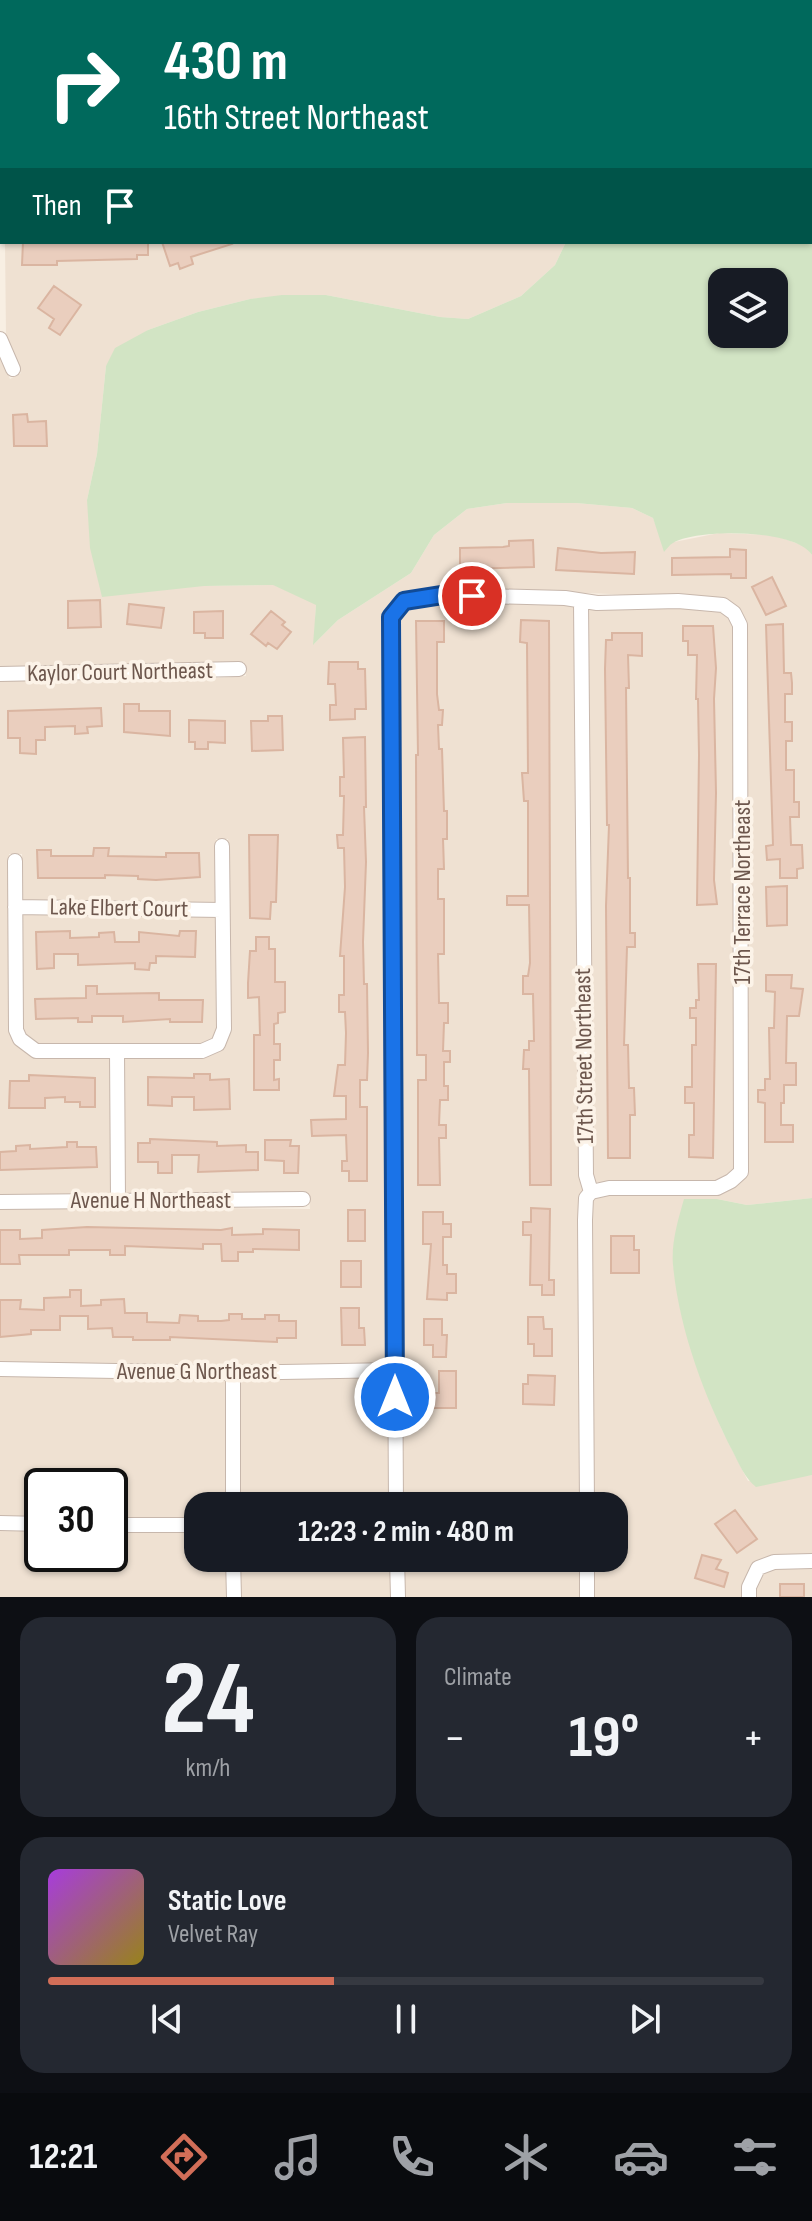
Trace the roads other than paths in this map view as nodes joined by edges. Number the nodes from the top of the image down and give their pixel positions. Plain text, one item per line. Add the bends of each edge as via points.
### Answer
1 (0, 339) edge
2 (13, 369) dead end
3 (581, 602) junction
4 (239, 669) dead end
5 (0, 674) edge
6 (222, 846) dead end
7 (15, 861) dead end
8 (15, 907) junction
9 (222, 910) junction
10 (117, 1051) junction
11 (591, 1192) junction
12 (303, 1199) dead end
13 (118, 1200) junction
14 (0, 1202) edge
15 (0, 1369) edge
16 (395, 1370) junction
17 (233, 1373) junction
18 (233, 1492) edge
19 (396, 1492) edge
20 (587, 1492) edge
21 (0, 1523) edge
22 (24, 1524) edge
23 (128, 1525) edge
24 (184, 1525) edge
25 (812, 1561) edge
26 (233, 1572) edge
27 (397, 1572) edge
28 (587, 1572) edge
29 (234, 1597) edge
30 (398, 1597) edge
31 (587, 1597) edge
32 (749, 1597) edge

1 - 2 street
3 - 11 street, 17th Street Northeast via 583,1053 586,1175
3 - 11 street, 17th Terrace Northeast via 723,605 740,625 741,651 741,1172 717,1188
3 - 16 street via 442,595 404,601 391,617
4 - 5 street, Kaylor Court Northeast
6 - 9 street, Lake Elbert Court
7 - 8 street, Lake Elbert Court
8 - 9 street, Lake Elbert Court
8 - 10 street, Lake Elbert Court via 20,1039 36,1051
9 - 10 street, Lake Elbert Court via 224,1029 218,1044 202,1051
10 - 13 street
11 - 20 street, 17th Street Northeast via 585,1220
12 - 13 street, Avenue H Northeast
13 - 14 street, Avenue H Northeast
15 - 17 street, Avenue G Northeast
16 - 17 street, Avenue G Northeast
16 - 19 street
17 - 18 street
21 - 22 street
23 - 24 street
25 - 32 street via 758,1568
26 - 29 street
27 - 30 street
28 - 31 street

